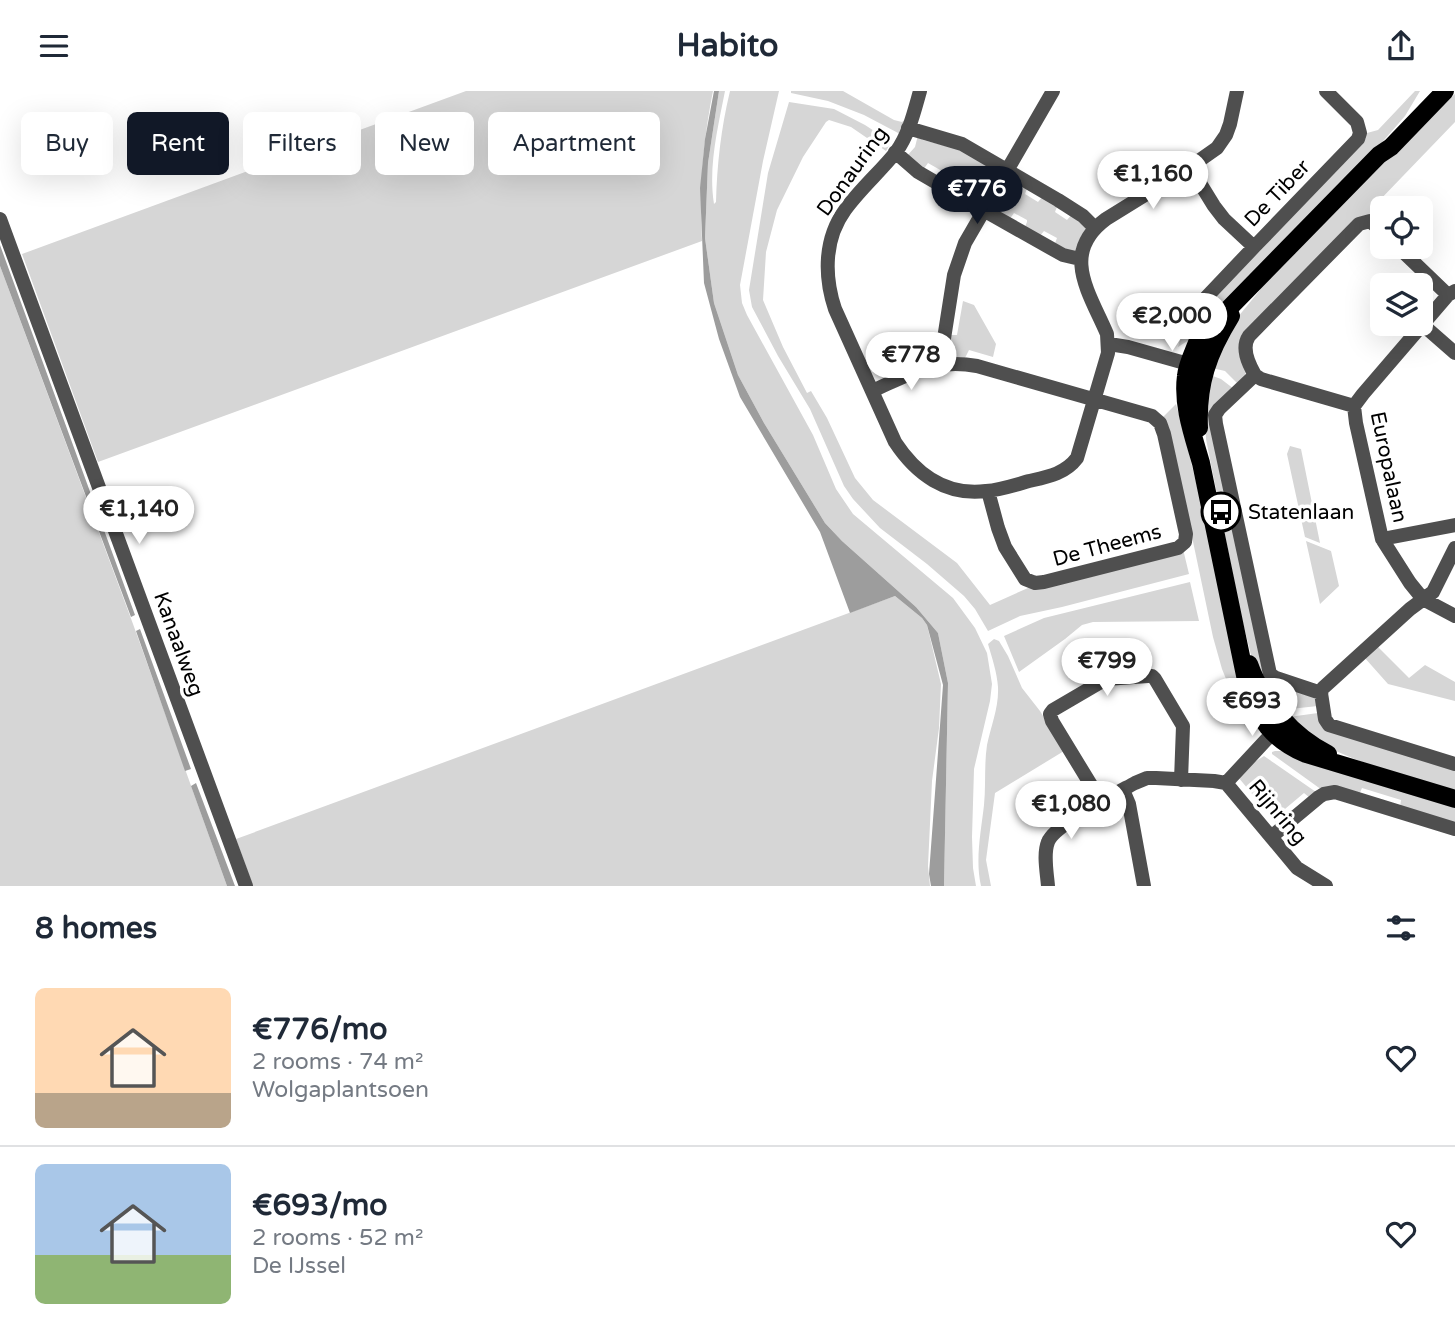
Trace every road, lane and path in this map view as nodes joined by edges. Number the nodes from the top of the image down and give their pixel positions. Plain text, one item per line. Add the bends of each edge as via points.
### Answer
1 (920, 91) edge
2 (1053, 91) edge
3 (1237, 91) edge
4 (1326, 91) edge
5 (1429, 91) edge
6 (1446, 91) edge
7 (908, 128) junction
8 (895, 152) junction
9 (1379, 156) junction
10 (1190, 167) junction
11 (1007, 170) junction
12 (984, 210) junction
13 (0, 219) edge
14 (1370, 221) edge
15 (1094, 228) junction
16 (1254, 247) junction
17 (1080, 259) junction
18 (1412, 259) edge
19 (1452, 293) edge
20 (1433, 314) edge
21 (1179, 326) dead end
22 (1433, 334) edge
23 (1413, 336) edge
24 (1109, 344) junction
25 (1455, 353) edge
26 (940, 364) junction
27 (1197, 367) junction
28 (1255, 375) junction
29 (872, 391) junction
30 (1095, 400) junction
31 (1354, 406) junction
32 (988, 491) junction
33 (1455, 525) edge
34 (1382, 539) junction
35 (1455, 548) edge
36 (1423, 599) junction
37 (1455, 616) edge
38 (1321, 693) junction
39 (1279, 727) junction
40 (1455, 764) edge
41 (1181, 780) junction
42 (1226, 783) junction
43 (1123, 790) junction
44 (1455, 799) edge
45 (1102, 803) junction
46 (1455, 829) edge
47 (1271, 837) junction
48 (246, 886) edge
49 (1048, 886) edge
50 (1144, 886) edge
51 (1326, 886) edge

1 - 7 street, Donauring
2 - 11 street
3 - 10 street via 1226,135 1217,148
4 - 16 street, De Tiber via 1357,122 1358,139
5 - 9 main road
6 - 9 main road
7 - 8 street, Donauring
7 - 11 street via 962,144
8 - 12 street via 918,172
8 - 29 street, Donauring via 846,209 828,254 829,291
9 - 27 main road via 1261,278
10 - 15 street
10 - 16 street, De Tiber via 1214,207
11 - 12 street
11 - 15 street via 1083,216
12 - 17 street via 1063,255
12 - 26 street via 954,275
13 - 48 street, Kanaalweg
14 - 28 street via 1353,229 1249,336 1245,350
15 - 17 street
16 - 21 street
17 - 24 street via 1082,277
18 - 19 street
19 - 20 street, Europalaan
22 - 25 street
23 - 31 street, Europalaan
24 - 27 street
24 - 30 street, Donauring
26 - 29 street
26 - 30 street via 977,366
27 - 39 main road via 1201,463 1247,685 1258,715
28 - 31 street
28 - 38 street via 1219,409 1216,424 1270,674
29 - 32 street, Donauring via 895,442 922,474 951,489
30 - 32 street, Donauring via 1072,465 1056,474
30 - 32 street, De Theems via 1152,416 1160,423 1186,534 1178,548 1035,583 1025,579 1005,547
31 - 34 street, Europalaan
33 - 34 street
34 - 36 street, Europalaan
35 - 36 street via 1433,592
36 - 37 street, Europalaan
36 - 38 street
38 - 40 street via 1329,725
39 - 42 street
39 - 44 main road via 1291,748
41 - 42 street, Rijnring
41 - 43 street, Rijnring via 1147,778
41 - 45 street via 1182,726 1155,679 1148,675 1111,677 1050,714
42 - 47 street, Rijnring
43 - 45 street, Rijnring
43 - 50 street
45 - 49 street, Rijnring via 1052,834 1046,854
46 - 47 street via 1335,792 1319,797
47 - 51 street, Rijnring via 1297,867

